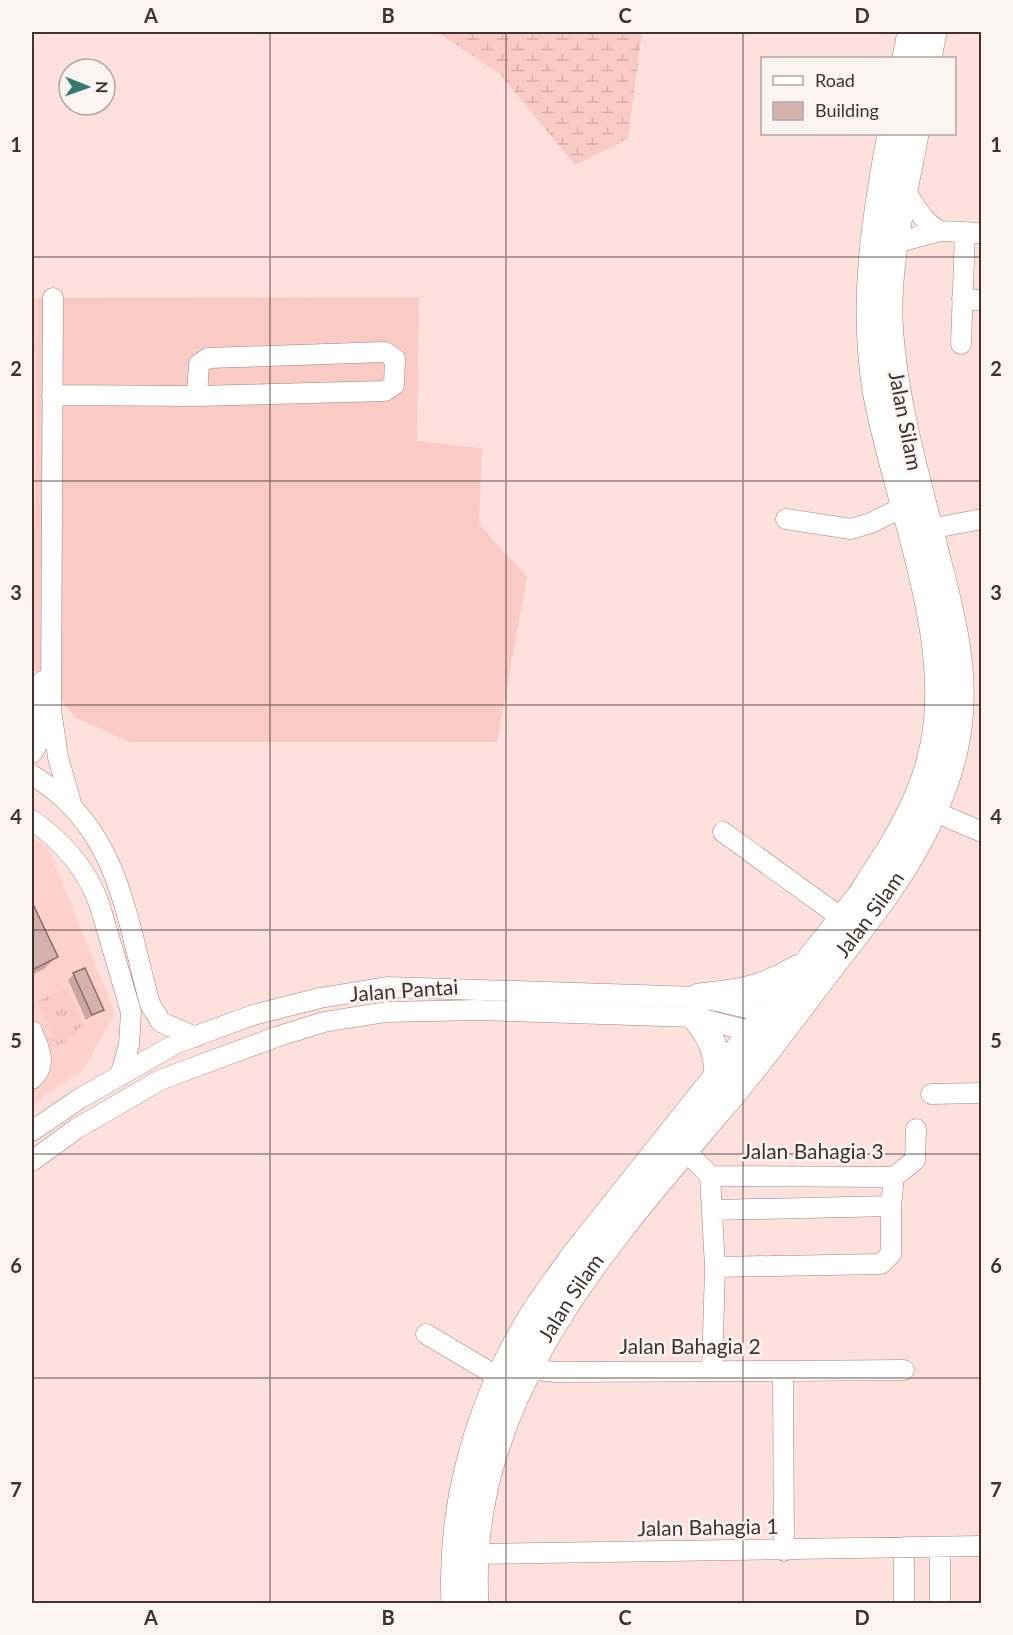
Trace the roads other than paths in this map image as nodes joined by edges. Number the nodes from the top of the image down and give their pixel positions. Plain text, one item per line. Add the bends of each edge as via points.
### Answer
1 (911, 32) edge
2 (933, 32) edge
3 (906, 57) edge
4 (928, 57) edge
5 (891, 135) edge
6 (915, 135) edge
7 (905, 190) junction
8 (940, 231) junction
9 (973, 233) edge
10 (895, 243) junction
11 (54, 298) dead end
12 (972, 300) edge
13 (961, 344) dead end
14 (52, 395) junction
15 (197, 396) junction
16 (903, 507) junction
17 (786, 519) dead end
18 (981, 519) edge
19 (929, 529) junction
20 (49, 652) junction
21 (51, 710) junction
22 (32, 722) edge
23 (32, 753) edge
24 (32, 775) edge
25 (71, 803) junction
26 (933, 811) junction
27 (32, 820) edge
28 (723, 832) dead end
29 (981, 832) edge
30 (843, 919) junction
31 (809, 962) junction
32 (697, 1007) junction
33 (770, 1028) junction
34 (32, 1031) edge
35 (195, 1036) junction
36 (718, 1074) junction
37 (120, 1076) junction
38 (32, 1079) edge
39 (931, 1094) dead end
40 (981, 1094) edge
41 (916, 1129) dead end
42 (32, 1131) edge
43 (684, 1149) junction
44 (32, 1161) edge
45 (710, 1176) junction
46 (894, 1176) junction
47 (891, 1206) junction
48 (714, 1210) junction
49 (715, 1267) junction
50 (426, 1334) dead end
51 (526, 1369) junction
52 (904, 1370) dead end
53 (712, 1371) junction
54 (783, 1371) junction
55 (500, 1378) junction
56 (981, 1546) edge
57 (904, 1547) junction
58 (940, 1547) junction
59 (784, 1551) junction
60 (476, 1554) junction
61 (455, 1604) edge
62 (475, 1604) edge
63 (904, 1604) edge
64 (940, 1604) edge

1 - 3 highway
2 - 4 highway
5 - 16 highway, Jalan Silam via 875,220 869,278 870,334 876,389
6 - 7 highway, Jalan Silam
7 - 8 street via 920,214
7 - 10 highway, Jalan Silam
8 - 9 street
8 - 10 street
9 - 12 street
10 - 19 highway, Jalan Silam via 889,279 895,376
11 - 14 street
12 - 13 street
14 - 15 street
14 - 20 street
15 - 15 street via 385,391 394,385 395,359 385,352 208,358 199,364
16 - 17 street via 851,529
16 - 30 highway, Jalan Silam via 932,620 939,717 931,759 917,799 898,838
18 - 19 street
19 - 26 highway, Jalan Silam via 952,617 959,719 951,764
20 - 21 street
20 - 22 street
21 - 23 street
21 - 25 street via 58,757
24 - 25 street
25 - 35 street via 96,834 113,869 150,1004 161,1022
26 - 29 street
26 - 33 highway, Jalan Silam via 916,848 875,910
27 - 37 street via 66,848 93,886 99,903 131,1012 129,1045
28 - 30 street
30 - 31 highway, Jalan Silam
31 - 32 highway via 773,984
31 - 33 highway, Jalan Silam
32 - 33 street, Jalan Pantai
32 - 35 street, Jalan Pantai via 387,987 253,1015
32 - 36 highway via 718,1056
32 - 44 street, Jalan Pantai via 386,1012 324,1022 160,1080 76,1129
33 - 36 highway, Jalan Silam
33 - 43 highway, Jalan Silam
34 - 38 street via 42,1060
35 - 37 street, Jalan Pantai
36 - 55 highway, Jalan Silam via 572,1259 533,1314
37 - 42 street, Jalan Pantai
39 - 40 street
41 - 46 street, Jalan Bahagia 3 via 915,1160
43 - 45 street
43 - 51 highway, Jalan Silam via 550,1325
45 - 46 street, Jalan Bahagia 3
45 - 48 street
46 - 47 street
47 - 48 street
47 - 49 street via 891,1254 881,1264
48 - 49 street
49 - 53 street
50 - 55 street
51 - 53 street, Jalan Bahagia 2
51 - 60 highway, Jalan Silam via 489,1462
52 - 54 street
53 - 54 street, Jalan Bahagia 2
54 - 59 street, Jalan Bahagia 2
55 - 61 highway, Jalan Silam via 470,1456 455,1550
56 - 58 street, Jalan Bahagia 1
57 - 58 street, Jalan Bahagia 1
57 - 59 street, Jalan Bahagia 1
57 - 63 street
58 - 64 street
59 - 60 street, Jalan Bahagia 1
60 - 62 highway, Jalan Silam

